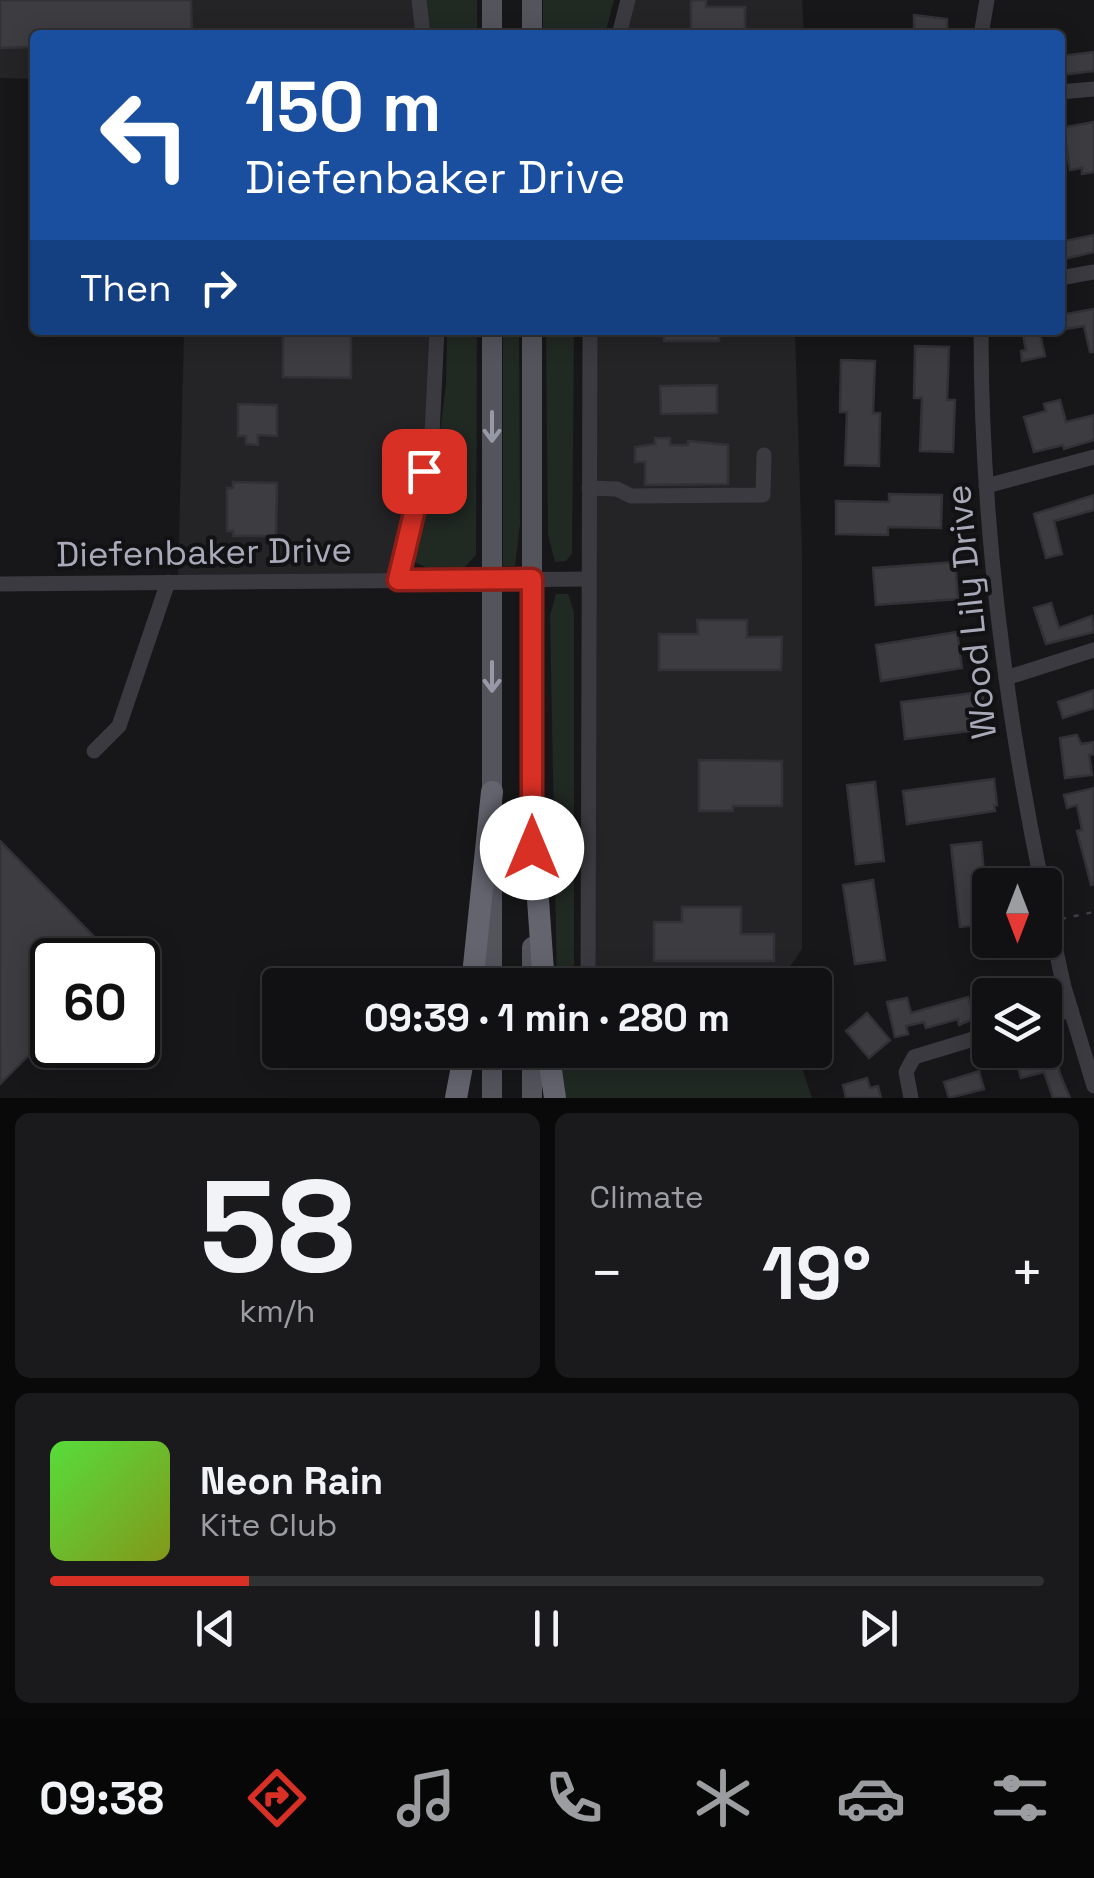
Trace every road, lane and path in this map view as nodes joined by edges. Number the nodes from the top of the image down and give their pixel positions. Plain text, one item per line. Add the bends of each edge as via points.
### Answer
1 (419, 0) edge
2 (492, 0) edge
3 (532, 0) edge
4 (628, 0) edge
5 (986, 0) edge
6 (423, 30) edge
7 (492, 30) edge
8 (532, 30) edge
9 (620, 30) edge
10 (981, 30) edge
11 (1094, 89) edge
12 (1065, 92) edge
13 (1094, 272) edge
14 (1065, 277) edge
15 (438, 335) edge
16 (492, 335) edge
17 (532, 335) edge
18 (590, 335) edge
19 (981, 335) edge
20 (764, 455) dead end
21 (1094, 457) edge
22 (986, 486) junction
23 (589, 488) junction
24 (589, 578) junction
25 (493, 579) junction
26 (532, 579) junction
27 (398, 580) junction
28 (168, 582) junction
29 (0, 584) edge
30 (1094, 650) edge
31 (1006, 678) junction
32 (94, 751) dead end
33 (492, 792) junction
34 (532, 814) junction
35 (1038, 868) edge
36 (1094, 912) edge
37 (1062, 918) edge
38 (1058, 958) edge
39 (474, 968) edge
40 (492, 968) edge
41 (532, 968) edge
42 (543, 968) edge
43 (588, 968) edge
44 (1070, 1010) junction
45 (1062, 1013) edge
46 (972, 1040) edge
47 (462, 1068) edge
48 (492, 1068) edge
49 (532, 1068) edge
50 (551, 1068) edge
51 (1094, 1086) edge
52 (456, 1098) edge
53 (492, 1098) edge
54 (532, 1098) edge
55 (555, 1098) edge
56 (911, 1098) edge

1 - 6 street
2 - 7 main road
3 - 8 main road
4 - 9 street
5 - 10 street
11 - 12 street
13 - 14 street
15 - 27 street via 432,435
16 -> 25 main road
17 - 26 main road
18 - 23 street
19 - 22 street, Wood Lily Drive
20 - 23 street via 763,494 631,496 617,488
21 - 22 street
22 - 31 street, Wood Lily Drive
23 - 24 street
24 - 26 street, Diefenbaker Drive
24 - 43 street
25 - 26 street, Diefenbaker Drive
25 - 27 street, Diefenbaker Drive
25 -> 33 main road
26 - 34 main road
27 - 28 street, Diefenbaker Drive
28 - 29 street, Diefenbaker Drive
28 - 32 street via 119,726
30 - 31 street
31 - 35 street, Wood Lily Drive
33 - 39 highway
33 - 40 main road
34 - 41 main road
34 - 42 highway
36 - 37 path
38 - 44 street
44 - 45 street
44 - 51 street
46 - 56 street via 914,1058 906,1072
47 - 52 highway
48 - 53 main road
49 - 54 main road
50 - 55 highway

